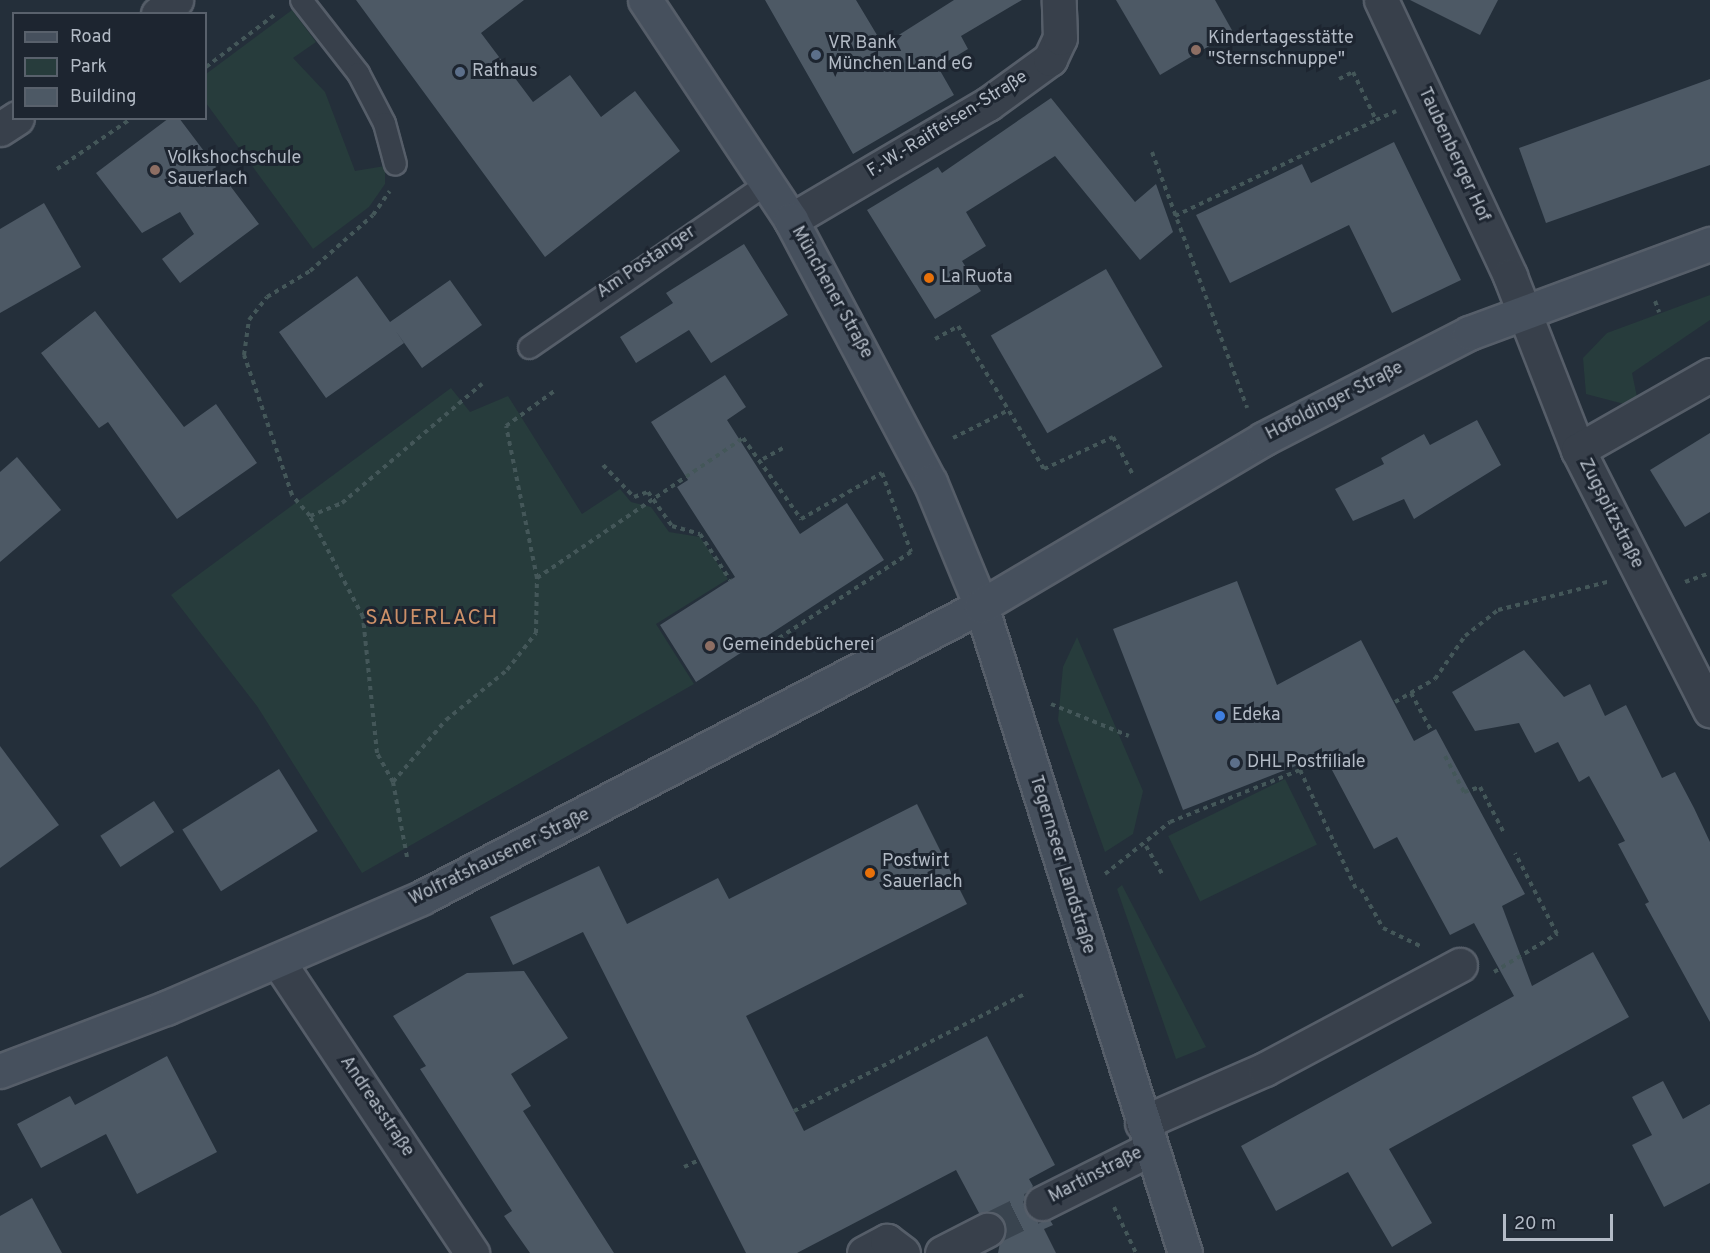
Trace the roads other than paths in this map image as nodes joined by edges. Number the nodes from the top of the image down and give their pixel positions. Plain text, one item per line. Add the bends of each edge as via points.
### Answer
1 (176, 0) edge
2 (645, 0) edge
3 (1059, 0) edge
4 (1381, 0) edge
5 (293, 3) edge
6 (161, 12) edge
7 (14, 120) edge
8 (0, 129) edge
9 (395, 164) road end
10 (768, 182) junction
11 (791, 220) junction
12 (1710, 244) edge
13 (1524, 311) junction
14 (529, 347) dead end
15 (1710, 375) edge
16 (1578, 450) junction
17 (981, 606) junction
18 (1710, 710) edge
19 (278, 961) junction
20 (1460, 965) dead end
21 (0, 1071) edge
22 (1146, 1136) junction
23 (1042, 1203) tunnel mouth
24 (987, 1230) tunnel mouth
25 (472, 1253) edge
26 (864, 1253) edge
27 (903, 1253) edge
28 (942, 1253) edge
29 (1185, 1253) edge

1 - 6 street
2 - 10 main road, Münchener Straße
3 - 11 street, F.-W.-Raiffeisen-Straße via 1060,38 1050,59 988,104
4 - 13 street, Taubenberger Hof
5 - 9 lane via 358,73 384,123
7 - 8 street
10 - 11 main road, Münchener Straße
10 - 14 lane, Am Postanger
11 - 17 main road, Münchener Straße via 925,472
12 - 13 main road, Hofoldinger Straße
13 - 16 street, Zugspitzstraße
13 - 17 main road, Hofoldinger Straße via 1469,333 1263,439
15 - 16 street
16 - 18 street, Zugspitzstraße
17 - 19 main road, Wolfratshausener Straße via 586,816
17 - 22 main road, Tegernseer Landstraße
19 - 21 main road, Wolfratshausener Straße
19 - 25 street, Andreasstraße
20 - 22 street
22 - 23 street, Martinstraße via 1094,1177
22 - 29 main road, Tegernseer Landstraße
24 - 28 street
26 - 27 street via 887,1241

